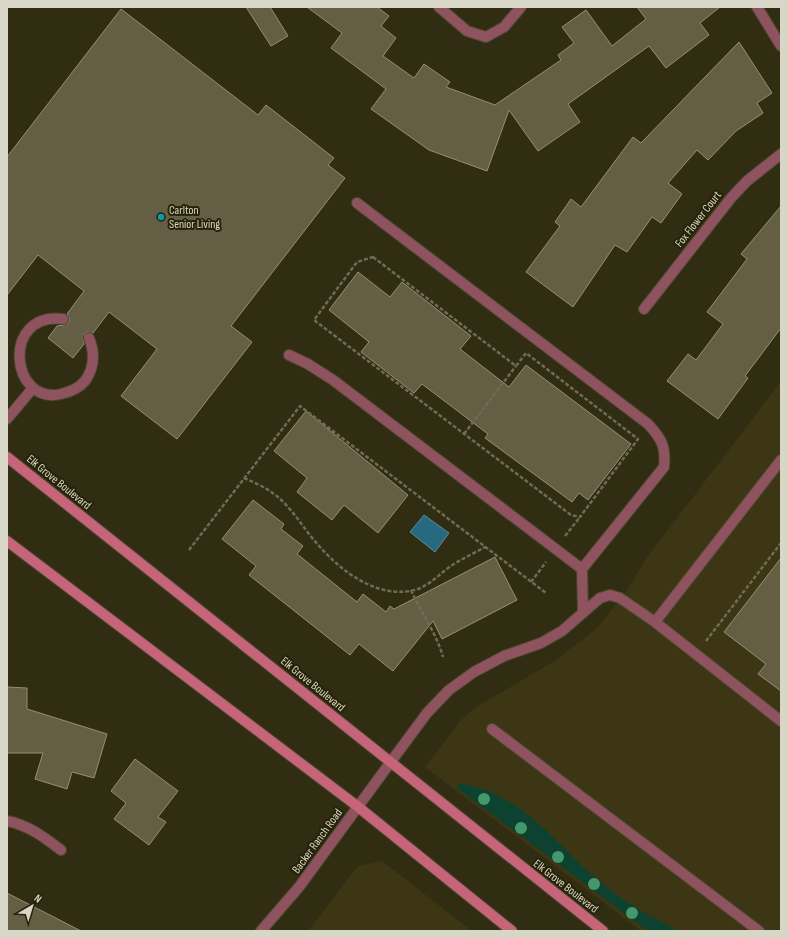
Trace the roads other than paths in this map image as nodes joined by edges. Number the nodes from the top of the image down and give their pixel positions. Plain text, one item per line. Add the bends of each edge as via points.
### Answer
1 (439, 7) edge
2 (521, 7) edge
3 (757, 7) edge
4 (781, 46) edge
5 (781, 154) edge
6 (357, 203) dead end
7 (644, 309) dead end
8 (63, 319) dead end
9 (89, 338) dead end
10 (289, 355) dead end
11 (33, 388) junction
12 (7, 419) edge
13 (7, 457) edge
14 (781, 460) edge
15 (7, 541) edge
16 (582, 569) junction
17 (583, 613) junction
18 (654, 622) junction
19 (781, 721) edge
20 (492, 729) dead end
21 (390, 763) junction
22 (357, 806) junction
23 (7, 821) edge
24 (60, 850) dead end
25 (261, 931) edge
26 (512, 931) edge
27 (603, 931) edge
28 (759, 931) edge

1 - 2 street via 467,31 486,37 504,27
3 - 4 street
5 - 7 street, Fox Flower Court via 747,181 731,198
6 - 16 street via 648,424 661,437 665,455 664,467
8 - 11 street via 44,320 33,325 19,344 19,368 24,379
9 - 11 street via 94,361 90,374 82,384 71,392 58,395
10 - 16 street via 333,380
11 - 12 street
13 - 21 main road, Elk Grove Boulevard
14 - 18 street
15 - 22 main road
16 - 17 street
17 - 18 street, Backer Ranch Road via 600,598 610,595 620,598
17 - 21 street, Backer Ranch Road via 562,631 540,643 504,656 474,672 449,690 427,713
18 - 19 street, Backer Ranch Road
20 - 28 street
21 - 22 street, Backer Ranch Road
21 - 27 main road, Elk Grove Boulevard
22 - 25 street, Backer Ranch Road via 299,887
22 - 26 main road
23 - 24 street via 45,837

